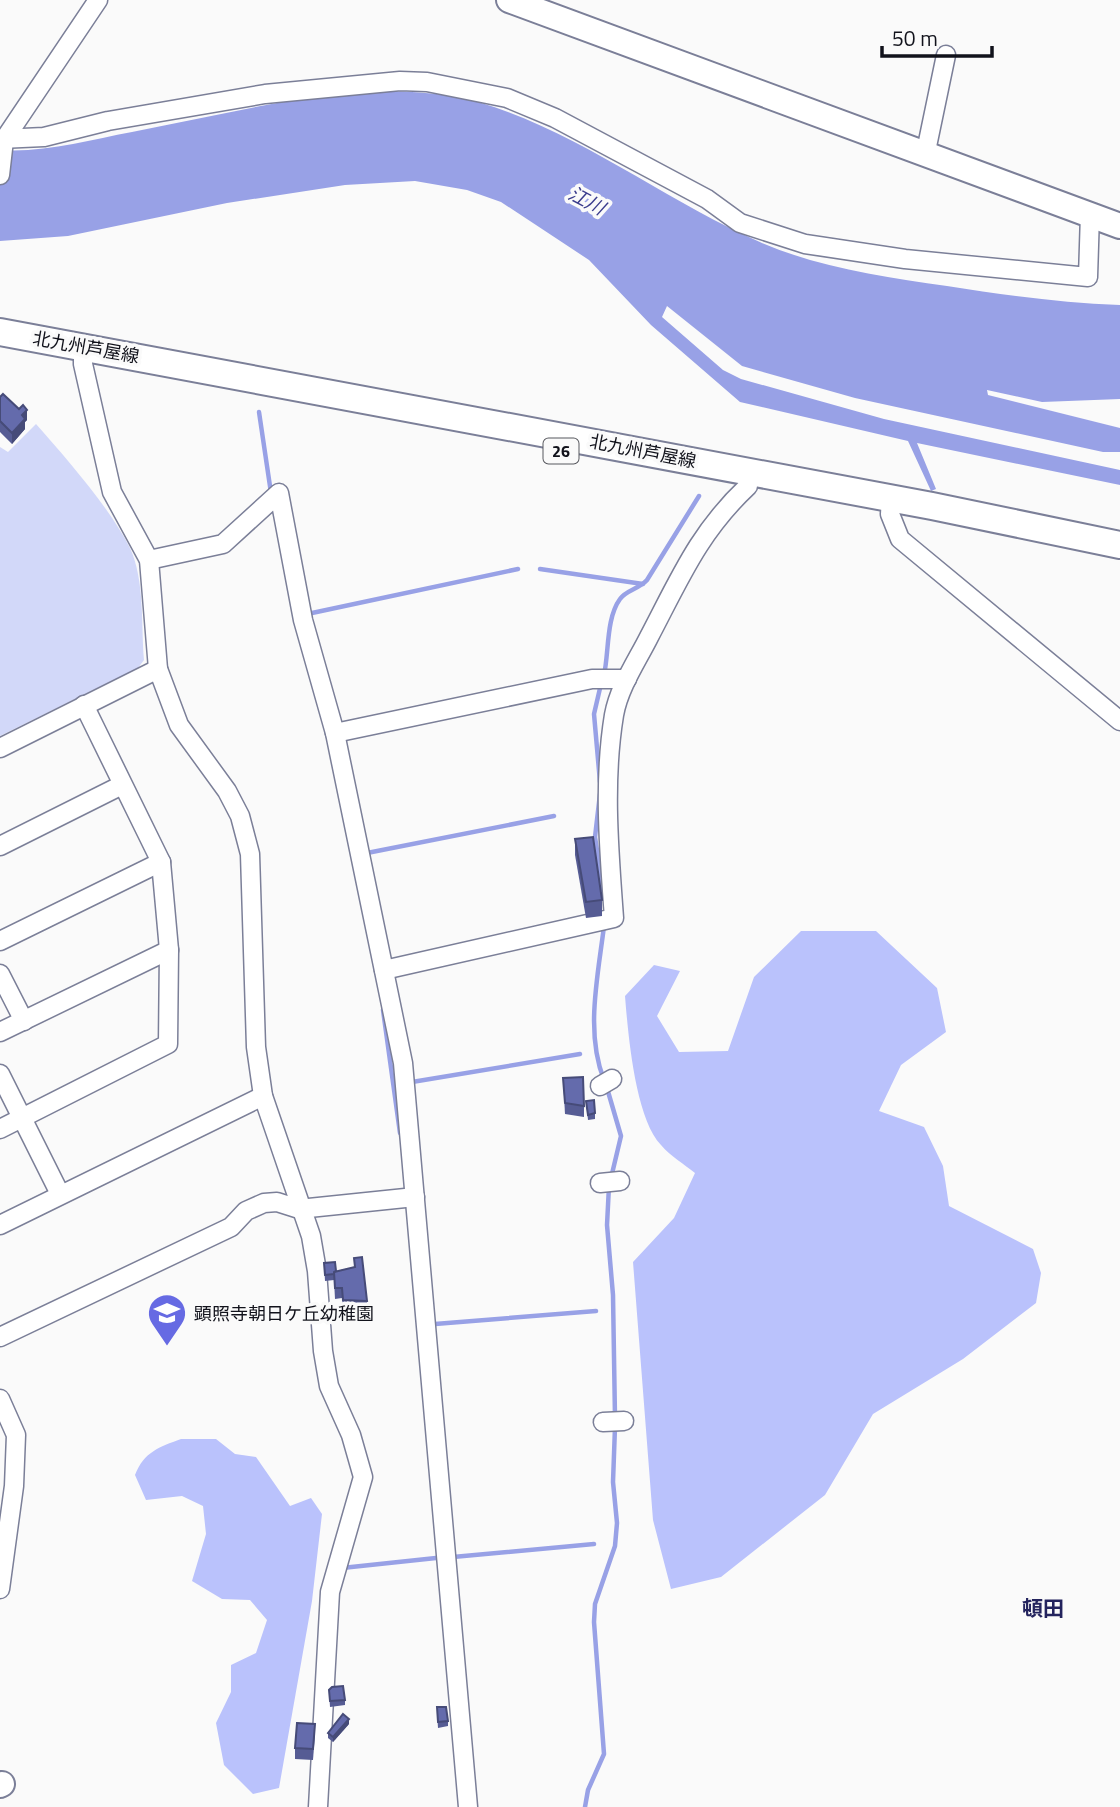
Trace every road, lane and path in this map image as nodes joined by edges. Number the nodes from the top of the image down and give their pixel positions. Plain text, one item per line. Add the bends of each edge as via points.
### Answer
1 (98, 0) edge
2 (509, 0) edge
3 (946, 55) dead end
4 (2, 139) edge
5 (925, 156) junction
6 (1, 172) edge
7 (1090, 214) junction
8 (1120, 226) edge
9 (0, 332) edge
10 (0, 349) edge
11 (83, 355) junction
12 (748, 486) junction
13 (890, 506) junction
14 (1120, 545) edge
15 (149, 560) junction
16 (1120, 560) edge
17 (158, 669) junction
18 (627, 679) junction
19 (84, 705) junction
20 (1120, 721) edge
21 (335, 733) junction
22 (0, 747) edge
23 (122, 785) junction
24 (0, 846) edge
25 (161, 862) junction
26 (0, 941) edge
27 (169, 950) junction
28 (384, 970) junction
29 (0, 974) edge
30 (24, 1021) junction
31 (0, 1032) edge
32 (0, 1074) edge
33 (263, 1096) junction
34 (22, 1118) junction
35 (0, 1129) edge
36 (620, 1181) dead end
37 (600, 1183) dead end
38 (60, 1194) junction
39 (415, 1197) junction
40 (299, 1209) junction
41 (0, 1225) edge
42 (0, 1336) edge
43 (0, 1399) edge
44 (624, 1421) dead end
45 (603, 1422) dead end
46 (0, 1589) edge
47 (318, 1807) edge
48 (468, 1807) edge

1 - 4 street
2 - 5 street
3 - 5 street
4 - 6 street
4 - 7 street via 44,137 265,94 427,82 507,98 555,118 707,199 740,223 806,244 1088,277
5 - 7 street
7 - 8 street
9 - 11 main road, 北九州芦屋線 / 26
10 - 11 main road, 北九州芦屋線 / 26
11 - 12 main road, 北九州芦屋線 / 26
11 - 13 main road, 北九州芦屋線 / 26
11 - 15 street via 112,492
12 - 13 main road, 北九州芦屋線 / 26
12 - 18 street via 719,513 695,546
13 - 14 main road, 北九州芦屋線 / 26
13 - 16 main road, 北九州芦屋線 / 26
13 - 20 street via 900,539
15 - 17 street
15 - 21 street via 222,544 279,493 303,620
17 - 19 street
17 - 33 street via 179,725 240,816 250,854 256,1047
18 - 21 street via 592,680
18 - 28 street via 615,713 606,816 614,918
19 - 22 street
19 - 23 street
21 - 28 street
23 - 24 street
23 - 25 street
25 - 26 street
25 - 27 street
27 - 30 street
27 - 34 street via 169,1044
28 - 39 street via 402,1063
29 - 30 street
30 - 31 street
32 - 34 street
33 - 38 street
33 - 40 street
34 - 35 street
34 - 38 street
36 - 37 street
38 - 41 street
39 - 40 street
39 - 48 street
40 - 42 street via 264,1203 246,1211 231,1227
40 - 47 street via 311,1236 317,1270 329,1386 363,1477 330,1592
43 - 46 street via 16,1436
44 - 45 street

